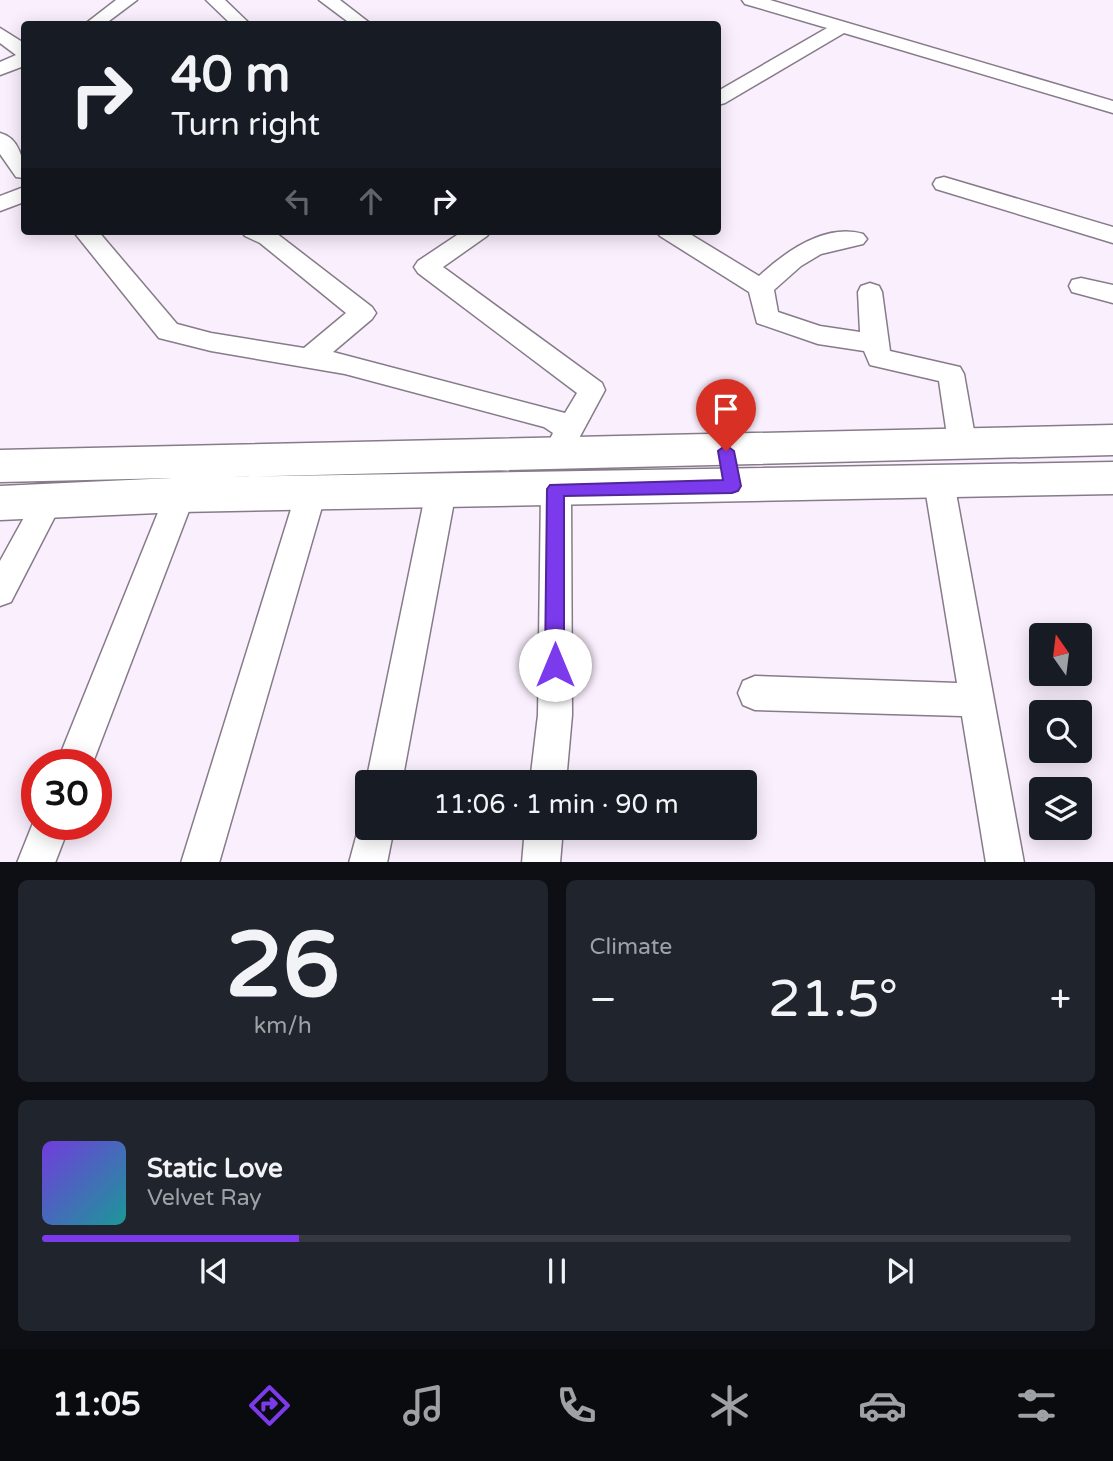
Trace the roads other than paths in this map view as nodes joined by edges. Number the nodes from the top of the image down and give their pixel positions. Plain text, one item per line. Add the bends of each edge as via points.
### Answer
1 (128, 0) edge
2 (215, 0) edge
3 (328, 0) edge
4 (751, 0) edge
5 (814, 0) edge
6 (98, 21) edge
7 (238, 21) edge
8 (358, 21) edge
9 (842, 27) junction
10 (0, 34) edge
11 (13, 61) edge
12 (1081, 78) dead end
13 (721, 97) edge
14 (1113, 107) edge
15 (0, 139) edge
16 (21, 168) edge
17 (944, 184) dead end
18 (21, 195) edge
19 (0, 204) edge
20 (1113, 234) edge
21 (88, 235) edge
22 (263, 235) edge
23 (473, 235) edge
24 (675, 235) edge
25 (855, 239) dead end
26 (761, 288) junction
27 (870, 292) dead end
28 (874, 343) junction
29 (309, 358) junction
30 (1113, 440) edge
31 (962, 442) junction
32 (560, 458) junction
33 (0, 466) edge
34 (729, 469) junction
35 (1113, 478) edge
36 (939, 482) junction
37 (441, 491) junction
38 (311, 493) junction
39 (180, 495) junction
40 (48, 501) junction
41 (0, 503) edge
42 (0, 592) edge
43 (755, 693) dead end
44 (975, 700) junction
45 (80, 749) edge
46 (386, 770) edge
47 (549, 770) edge
48 (45, 840) edge
49 (372, 840) edge
50 (543, 840) edge
51 (36, 862) edge
52 (200, 862) edge
53 (368, 862) edge
54 (541, 862) edge
55 (1005, 862) edge

1 - 6 street
2 - 7 street
3 - 8 street
4 - 9 street
5 - 12 street
9 - 13 street
9 - 14 street
10 - 11 street
15 - 16 street
17 - 20 street
18 - 19 street
21 - 29 street via 168,331
22 - 29 street via 363,313
23 - 32 street via 426,267 592,390
24 - 26 street
25 - 26 street via 832,241 795,256
26 - 28 street via 766,317 818,335
27 - 28 street
28 - 31 street via 879,358 951,374
29 - 32 street via 552,418
30 - 31 main road
31 - 34 main road
32 - 33 main road
32 - 34 main road
32 - 37 main road
32 - 47 street via 555,715
34 - 36 main road
35 - 36 main road
36 - 44 street
37 - 38 main road
37 - 46 street
38 - 39 main road
38 - 52 street
39 - 40 main road
39 - 45 street
40 - 41 main road
40 - 42 street
43 - 44 street
44 - 55 street
48 - 51 street
49 - 53 street
50 - 54 street

